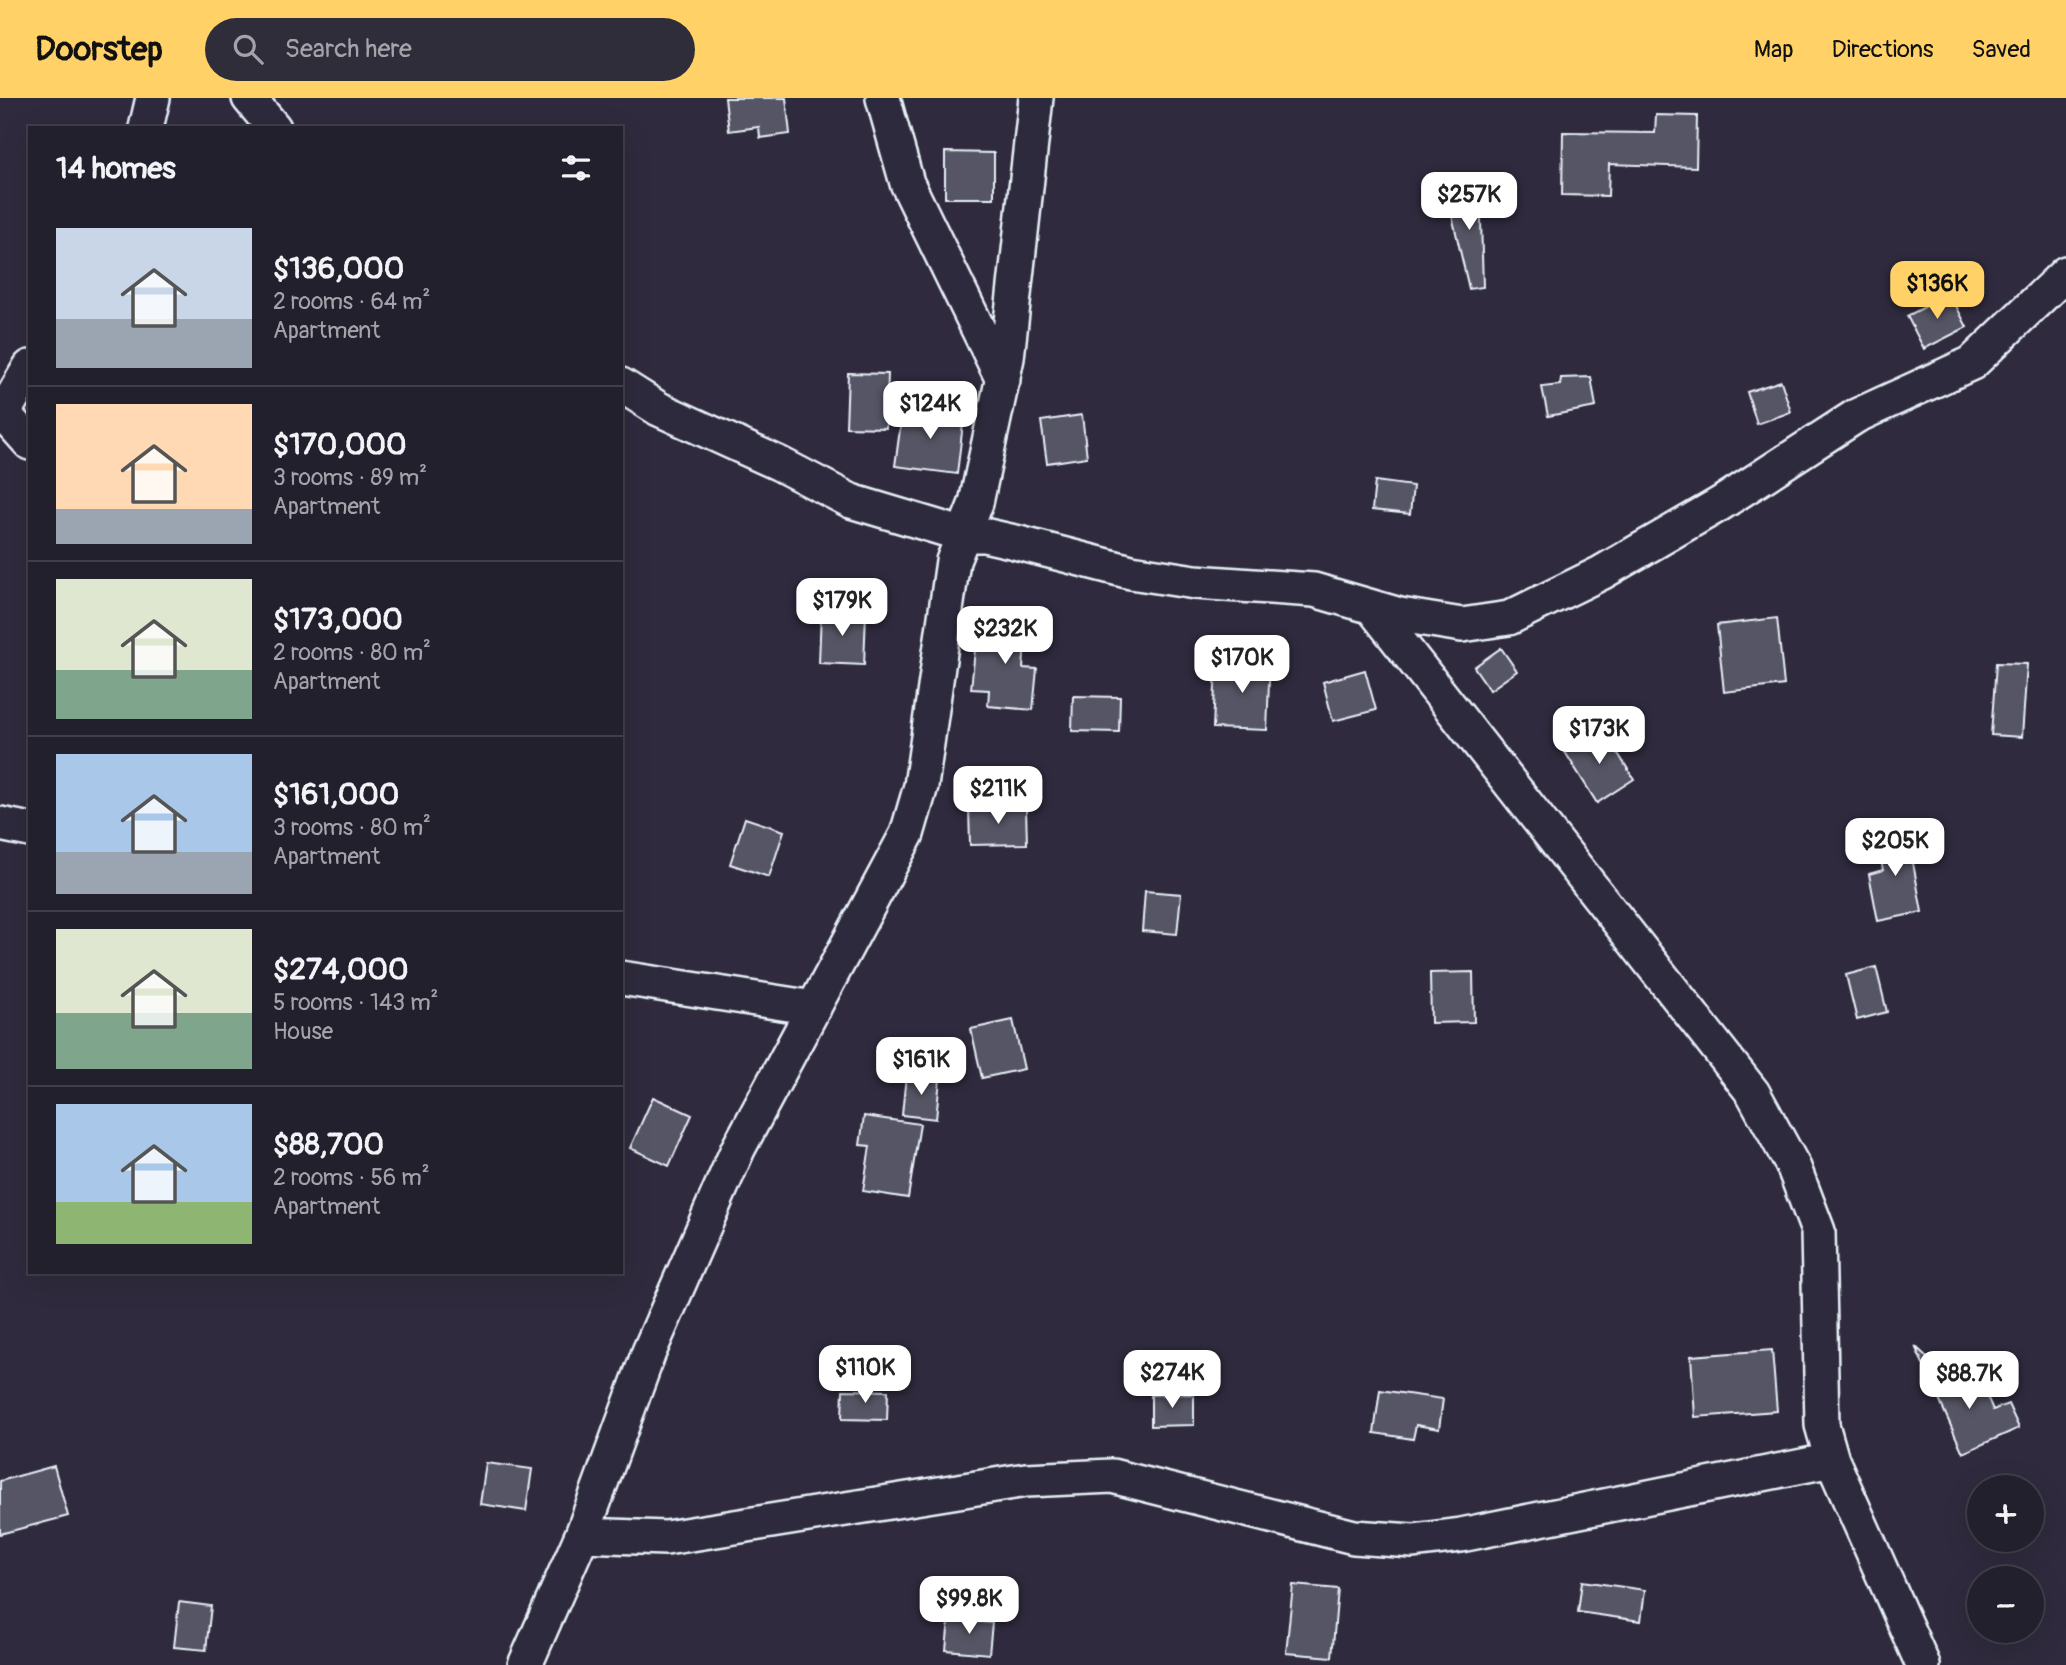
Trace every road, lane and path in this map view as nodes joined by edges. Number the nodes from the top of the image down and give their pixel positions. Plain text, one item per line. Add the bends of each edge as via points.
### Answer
1 (153, 98) edge
2 (249, 98) edge
3 (883, 98) edge
4 (1036, 98) edge
5 (146, 126) edge
6 (272, 126) edge
7 (2066, 273) edge
8 (28, 371) edge
9 (1003, 380) junction
10 (623, 387) edge
11 (2, 416) edge
12 (28, 441) edge
13 (964, 535) junction
14 (1372, 607) junction
15 (0, 824) edge
16 (28, 830) edge
17 (623, 978) edge
18 (814, 1008) junction
19 (1832, 1460) junction
20 (582, 1535) junction
21 (525, 1665) edge
22 (1923, 1665) edge

1 - 5 street
2 - 6 street
3 - 9 street via 906,183
4 - 9 street
7 - 14 street via 1972,363 1856,416 1720,504 1601,573 1510,618 1462,625
8 - 11 street
9 - 13 street via 976,503
10 - 13 street via 851,501
11 - 12 street
13 - 14 street via 984,535 1131,572 1195,582 1314,590
13 - 18 street via 953,561 921,786 907,834
14 - 19 street via 1753,1093 1794,1168 1818,1231 1822,1424
15 - 16 street
17 - 18 street
18 - 20 street via 738,1149 649,1352
19 - 20 street via 1413,1541 1354,1537 1112,1476 1027,1480 666,1538
19 - 22 street
20 - 21 street

